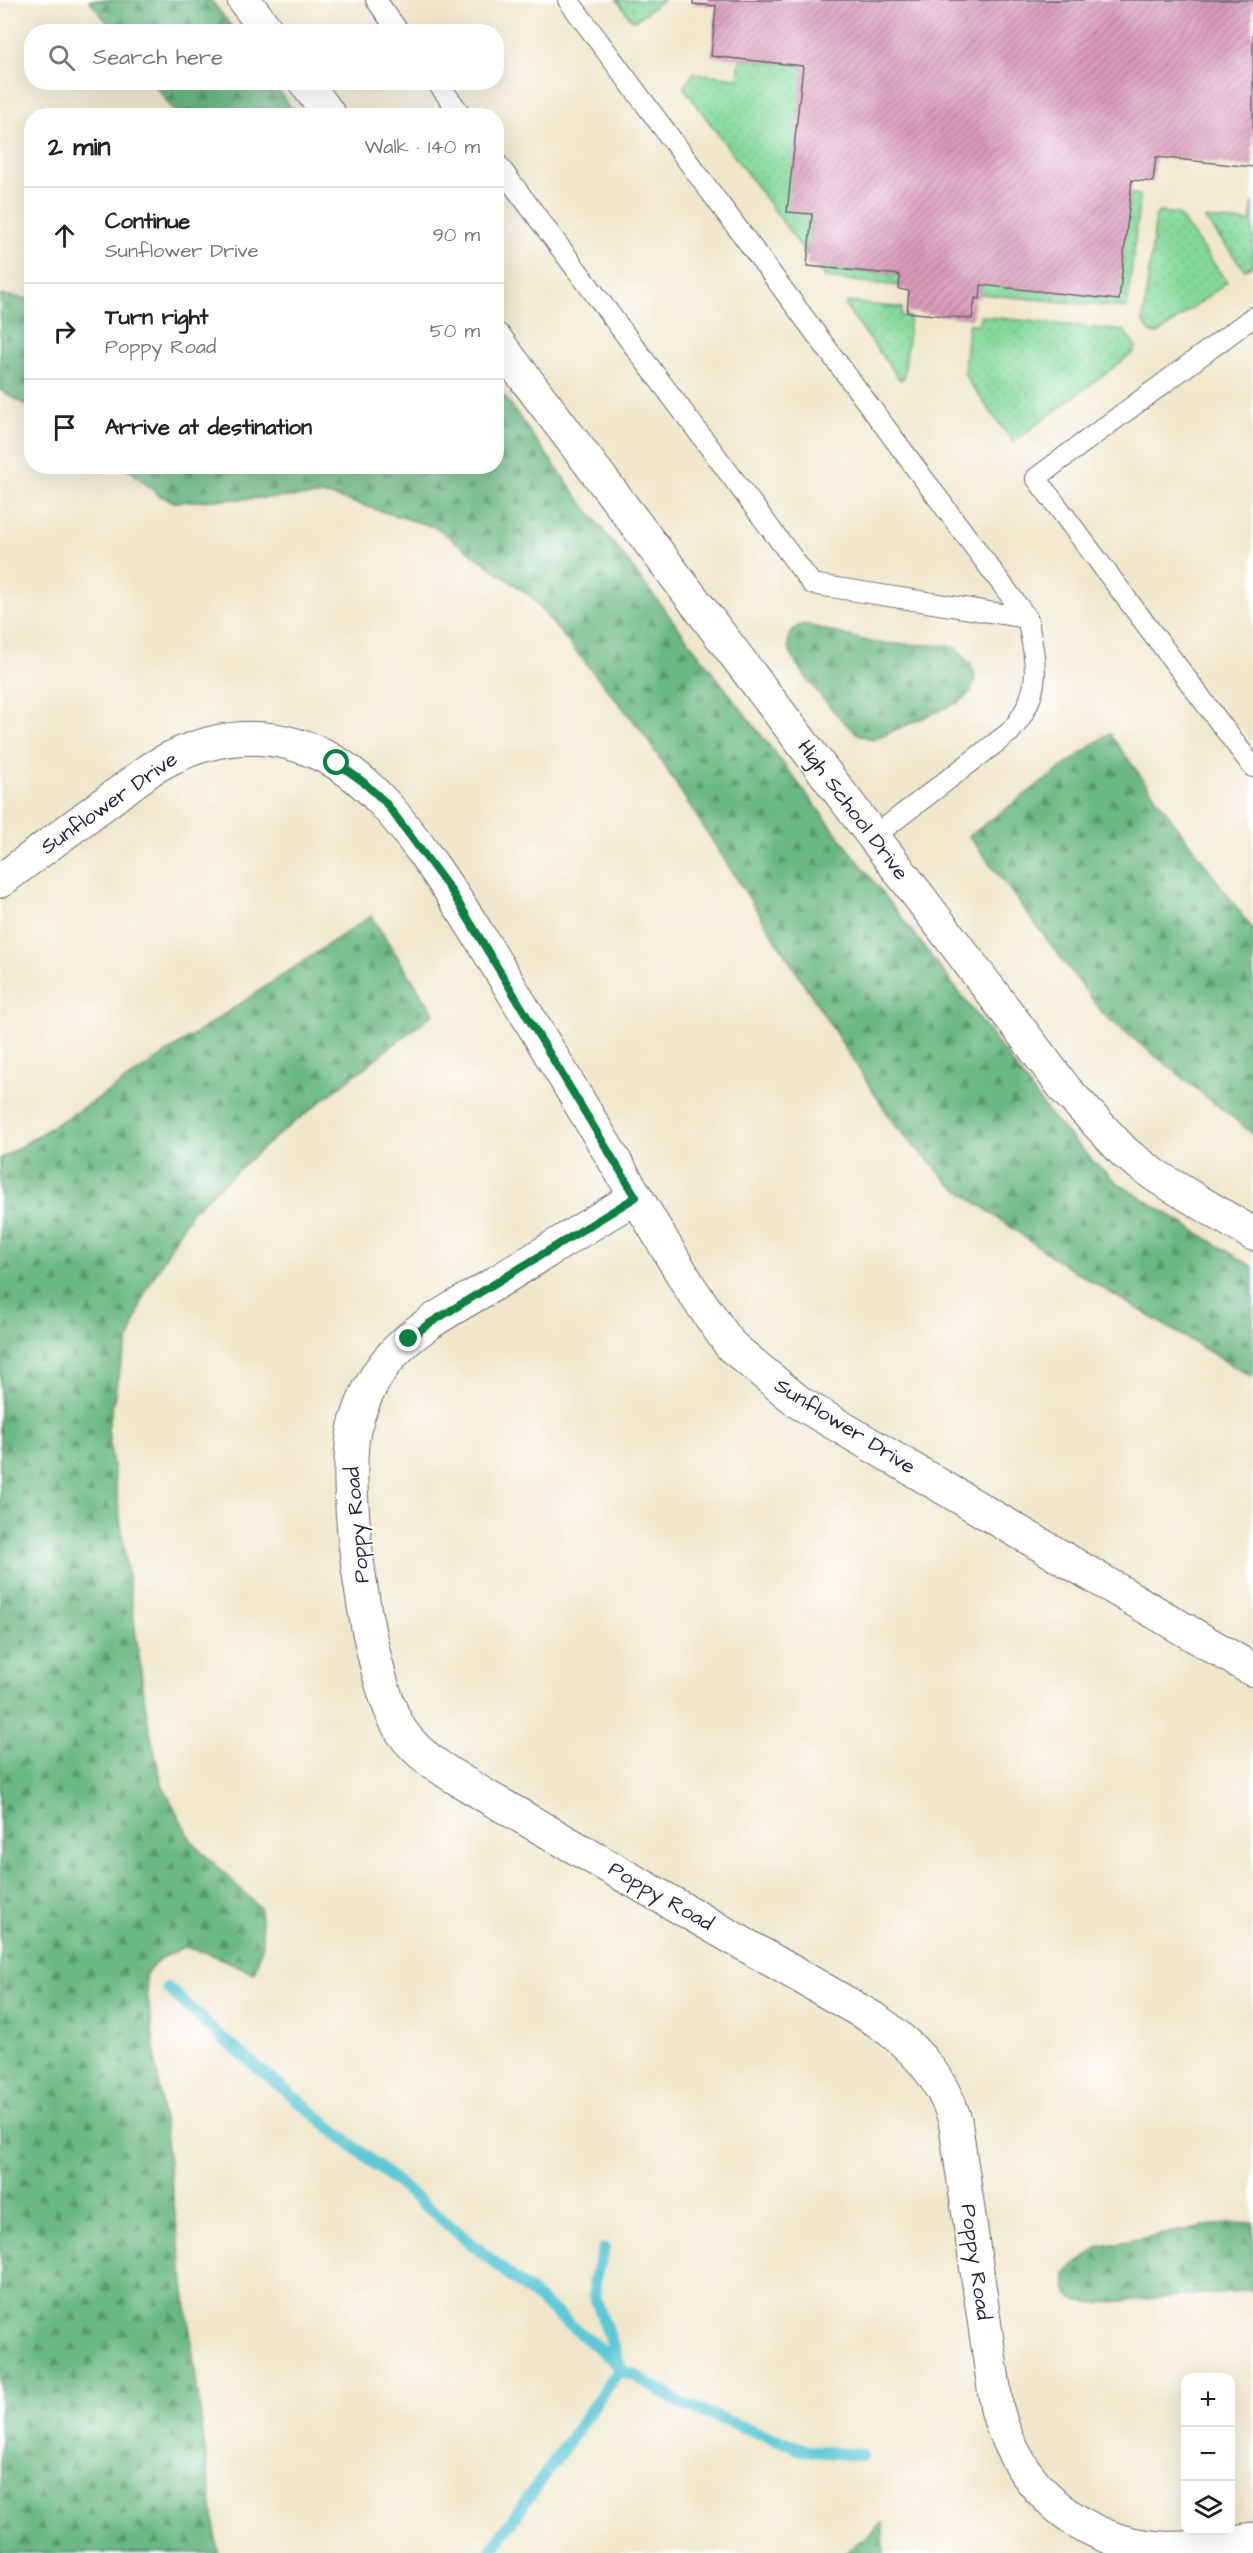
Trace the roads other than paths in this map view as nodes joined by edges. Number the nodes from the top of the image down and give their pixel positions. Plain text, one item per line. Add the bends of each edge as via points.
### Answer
1 (244, 0) edge
2 (376, 0) edge
3 (568, 0) edge
4 (262, 24) edge
5 (393, 24) edge
6 (311, 90) edge
7 (443, 90) edge
8 (324, 108) edge
9 (456, 108) edge
10 (504, 173) edge
11 (1253, 317) edge
12 (504, 351) edge
13 (1027, 618) junction
14 (1253, 767) edge
15 (873, 837) junction
16 (0, 881) edge
17 (636, 1197) junction
18 (1253, 1234) edge
19 (1253, 1670) edge
20 (1253, 2539) edge

1 - 4 street
2 - 5 lane
3 - 13 lane
6 - 8 street
7 - 9 lane
10 - 13 lane via 812,584
11 - 14 lane via 1036,478
12 - 15 street, High School Drive
13 - 15 lane via 1036,683 1022,719
15 - 18 street, High School Drive via 1066,1090 1101,1130 1156,1176
16 - 17 street, Sunflower Drive via 151,769 191,748 224,739 267,739 325,757 385,802 452,892
17 - 19 street, Sunflower Drive via 711,1320 730,1346 762,1374 800,1402
17 - 20 street, Poppy Road via 427,1325 392,1354 374,1382 355,1427 350,1483 371,1647 391,1712 414,1748 429,1760 876,2020 918,2053 948,2099 955,2120 997,2409 1020,2465 1064,2513 1117,2540 1179,2548

